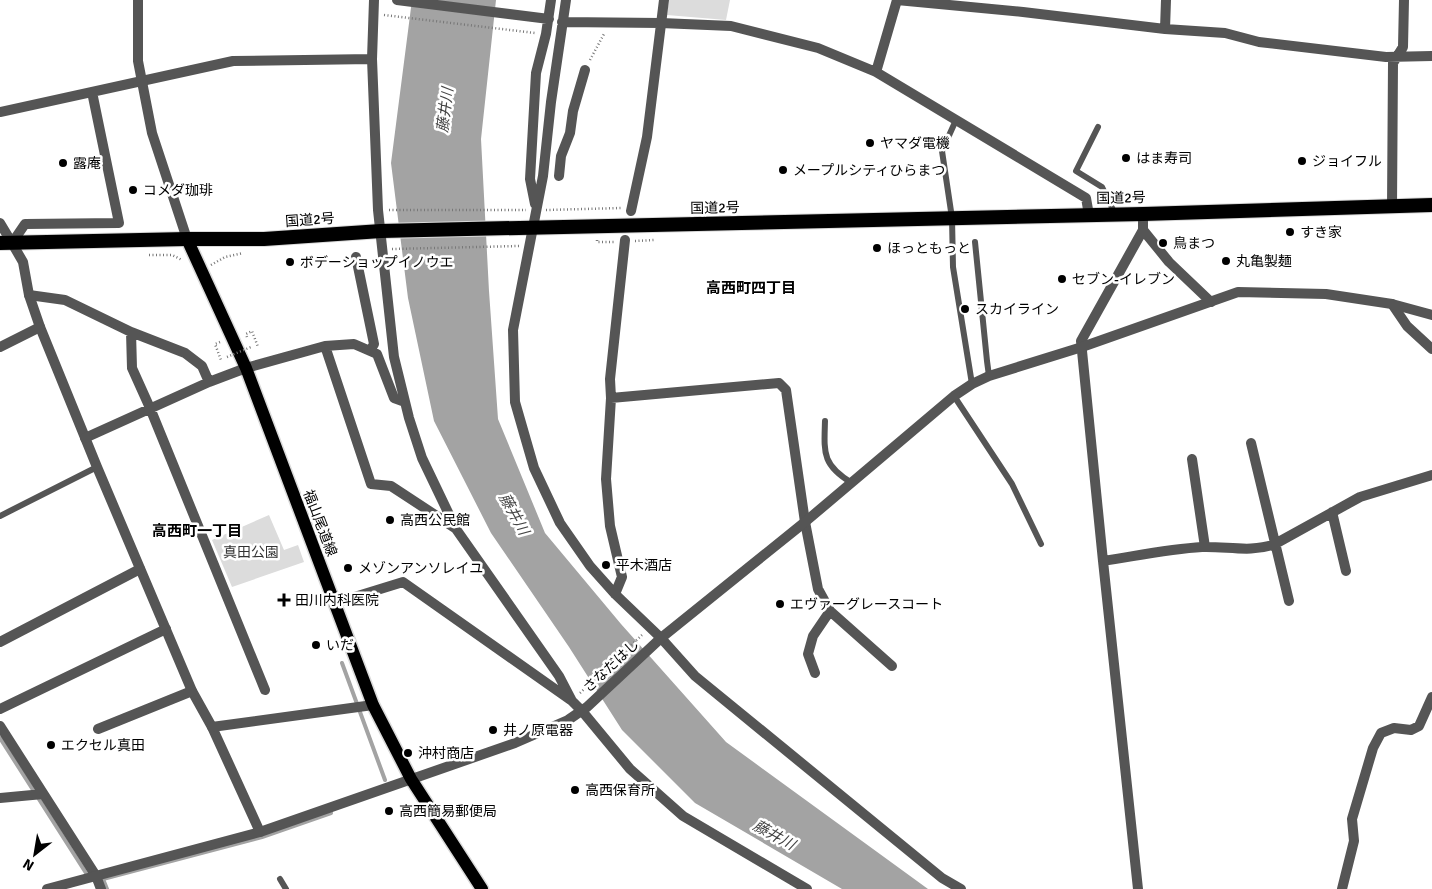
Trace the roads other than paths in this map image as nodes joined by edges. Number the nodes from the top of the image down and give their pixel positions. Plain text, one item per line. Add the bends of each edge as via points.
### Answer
1 (138, 0) edge
2 (374, 0) edge
3 (397, 0) edge
4 (551, 0) edge
5 (566, 0) edge
6 (664, 0) edge
7 (897, 0) edge
8 (1166, 0) edge
9 (1404, 0) edge
10 (549, 19) junction
11 (562, 22) junction
12 (661, 23) junction
13 (1165, 29) junction
14 (1397, 56) junction
15 (1432, 56) edge
16 (372, 59) junction
17 (585, 70) road end
18 (876, 72) junction
19 (142, 80) junction
20 (92, 92) junction
21 (0, 112) edge
22 (956, 120) junction
23 (1098, 127) dead end
24 (561, 156) junction
25 (545, 158) junction
26 (559, 176) dead end
27 (1432, 205) edge
28 (1392, 206) junction
29 (536, 210) junction
30 (632, 210) road end
31 (1115, 214) junction
32 (1143, 214) junction
33 (1089, 215) junction
34 (952, 218) junction
35 (0, 223) edge
36 (533, 229) junction
37 (1143, 230) junction
38 (381, 231) junction
39 (187, 239) junction
40 (626, 240) dead end
41 (975, 242) dead end
42 (6, 243) edge
43 (356, 257) dead end
44 (29, 295) junction
45 (1211, 302) junction
46 (1392, 304) junction
47 (1432, 315) edge
48 (40, 327) junction
49 (132, 332) junction
50 (325, 346) junction
51 (0, 347) edge
52 (1082, 347) junction
53 (1432, 349) edge
54 (370, 351) junction
55 (246, 368) junction
56 (990, 376) junction
57 (209, 382) junction
58 (972, 384) junction
59 (954, 396) junction
60 (611, 398) junction
61 (405, 402) junction
62 (150, 408) junction
63 (825, 422) dead end
64 (85, 438) junction
65 (1251, 443) dead end
66 (1192, 459) dead end
67 (97, 467) junction
68 (1432, 475) edge
69 (852, 483) junction
70 (1332, 512) junction
71 (0, 516) edge
72 (445, 516) junction
73 (805, 522) junction
74 (1041, 544) dead end
75 (1275, 544) junction
76 (1205, 547) junction
77 (1102, 561) junction
78 (140, 569) junction
79 (1346, 570) dead end
80 (615, 594) junction
81 (1289, 601) dead end
82 (335, 603) junction
83 (830, 612) junction
84 (166, 629) junction
85 (0, 642) edge
86 (657, 642) junction
87 (892, 666) dead end
88 (815, 673) dead end
89 (265, 690) dead end
90 (192, 691) junction
91 (1432, 696) edge
92 (574, 698) junction
93 (373, 705) junction
94 (0, 709) edge
95 (585, 709) junction
96 (0, 726) edge
97 (212, 727) junction
98 (98, 729) dead end
99 (411, 779) junction
100 (43, 794) junction
101 (0, 798) edge
102 (260, 832) junction
103 (96, 876) junction
104 (280, 878) dead end
105 (47, 889) edge
106 (101, 889) edge
107 (286, 889) edge
108 (482, 889) edge
109 (807, 889) edge
110 (961, 889) edge
111 (1138, 889) edge
112 (1342, 889) edge

1 - 19 street via 138,61
2 - 16 street
3 - 10 street
4 - 10 street
5 - 11 street
6 - 12 street
7 - 13 street
7 - 18 street
8 - 13 street
9 - 14 street via 1403,47
10 - 29 street via 536,73 530,179
11 - 12 street
11 - 25 street
12 - 18 street via 731,26 818,48
12 - 30 street via 647,138
13 - 14 street via 1225,33 1259,42
14 - 15 street
14 - 28 street via 1393,64
16 - 19 street via 233,61
16 - 38 street
17 - 24 street
18 - 22 street
19 - 20 street
19 - 39 street via 152,133
20 - 21 street
20 - 42 street via 119,223 25,224
22 - 33 street via 1086,198
22 - 34 lane via 942,151
23 - 31 lane via 1076,171 1102,187
24 - 25 street
24 - 26 street
25 - 29 street
27 - 28 highway, 国道2号
28 - 32 highway, 国道2号
29 - 36 street
31 - 32 highway, 国道2号
31 - 33 highway, 国道2号
32 - 37 street
33 - 34 highway, 国道2号
34 - 36 highway, 国道2号
34 - 58 lane via 953,267
35 - 42 street
36 - 38 highway, 国道2号
36 - 80 street via 514,330 515,402 534,468 560,523 590,566
37 - 45 street via 1169,262
37 - 52 street via 1081,341
38 - 39 highway, 国道2号 via 264,239
38 - 61 street via 394,357
39 - 42 highway, 国道2号
39 - 55 main road, 福山尾道線
40 - 60 street via 610,379
41 - 56 lane
42 - 44 street via 23,262
43 - 54 street via 374,344
44 - 48 street
44 - 49 street via 65,300
45 - 46 street, さなだはし via 1238,292 1248,292 1326,294
45 - 52 street, さなだはし
46 - 47 street, さなだはし
46 - 53 street via 1407,326
48 - 51 street
48 - 64 street
49 - 57 street via 185,353 202,366
49 - 62 street via 132,368
50 - 54 street via 354,344
50 - 55 street
50 - 72 street via 371,484 391,486
52 - 56 street, さなだはし
52 - 77 street
54 - 61 street via 377,354 394,398
55 - 57 street
55 - 82 main road, 福山尾道線
56 - 58 street, さなだはし
57 - 62 street
58 - 59 street, さなだはし
59 - 69 street, さなだはし
59 - 74 lane via 1012,484
60 - 73 street via 779,383 786,390
60 - 80 street via 606,479 610,526 622,577
61 - 72 street
62 - 64 street
62 - 89 street
63 - 69 lane via 825,456 837,474
64 - 67 street
65 - 75 street
66 - 76 street
67 - 71 lane
67 - 78 street
68 - 70 street via 1360,497
69 - 73 street, さなだはし
70 - 75 street
70 - 79 street
72 - 92 street
73 - 83 street via 818,590
73 - 86 street, さなだはし
75 - 76 street via 1262,549
75 - 81 street
76 - 77 street
77 - 111 street
78 - 84 street
78 - 85 street
80 - 86 street
82 - 92 street via 403,582
82 - 93 main road, 福山尾道線
83 - 87 street
83 - 88 street via 814,636 808,654
84 - 90 street
84 - 94 street
86 - 95 street, さなだはし
86 - 110 street via 942,878
90 - 97 street
90 - 98 street
91 - 112 street via 1419,726 1411,730 1394,728 1381,733 1373,748 1352,819 1354,841
92 - 95 street
93 - 97 street
93 - 99 main road, 福山尾道線
95 - 99 street, さなだはし via 515,743
95 - 109 street via 630,770 683,816
96 - 100 street
97 - 102 street
99 - 102 street, さなだはし
99 - 108 main road, 福山尾道線
100 - 101 street
100 - 103 street
102 - 103 street, さなだはし
103 - 105 street, さなだはし
103 - 106 street
104 - 107 lane

